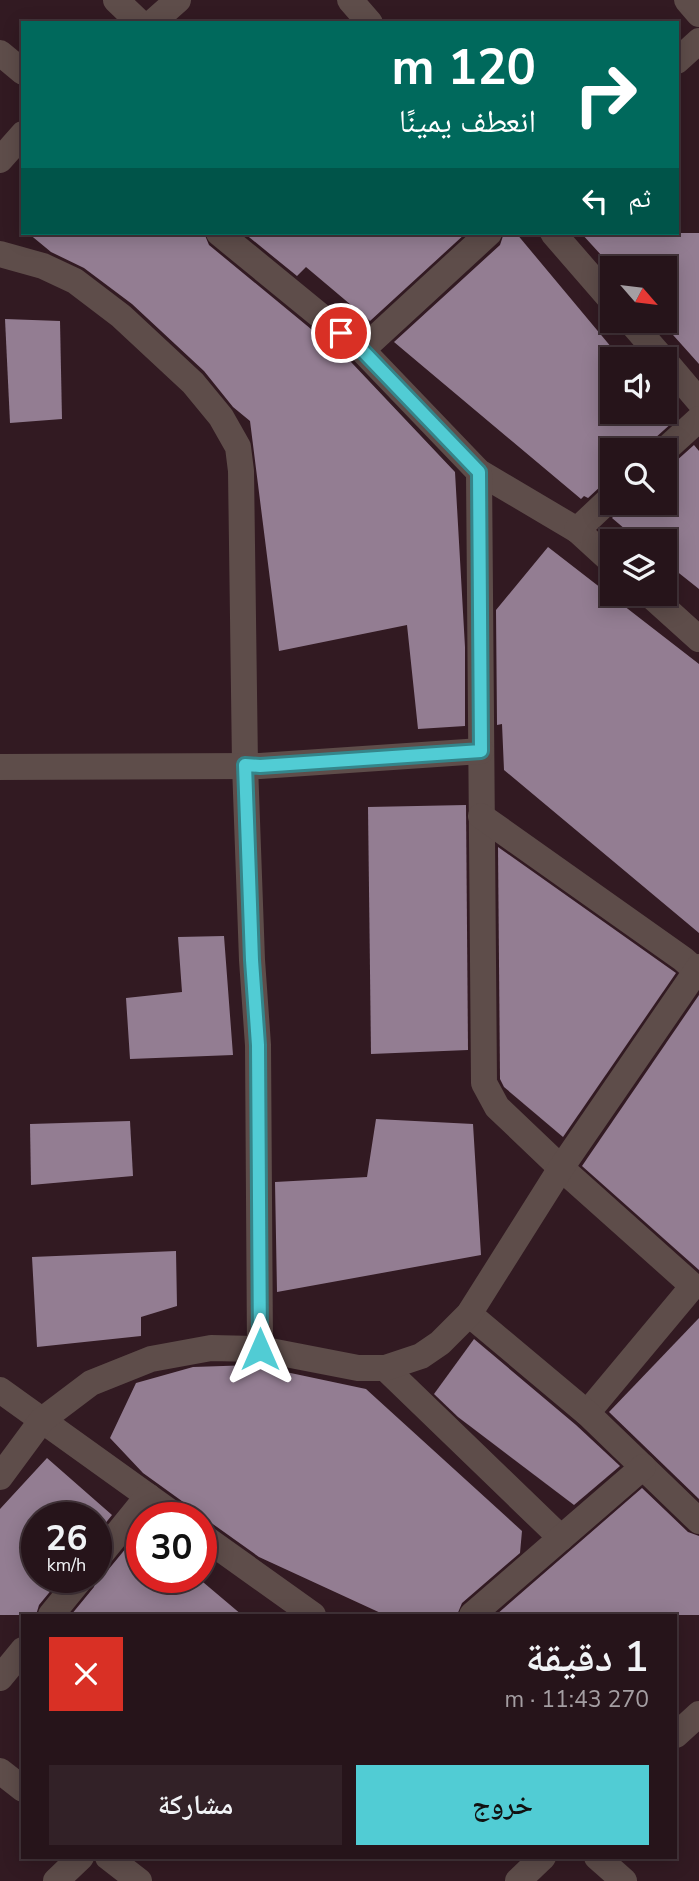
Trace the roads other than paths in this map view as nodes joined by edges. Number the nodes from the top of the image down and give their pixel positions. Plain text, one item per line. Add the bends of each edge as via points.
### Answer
1 (116, 0) edge
2 (178, 0) edge
3 (350, 0) edge
4 (139, 21) edge
5 (154, 21) edge
6 (368, 21) edge
7 (699, 41) edge
8 (0, 53) edge
9 (679, 59) edge
10 (21, 70) edge
11 (21, 136) edge
12 (0, 160) edge
13 (221, 235) edge
14 (487, 235) edge
15 (555, 235) edge
16 (0, 254) edge
17 (600, 287) edge
18 (640, 333) edge
19 (653, 347) edge
20 (362, 350) junction
21 (677, 375) edge
22 (699, 401) edge
23 (699, 419) edge
24 (677, 439) edge
25 (479, 472) junction
26 (600, 508) edge
27 (577, 530) junction
28 (600, 551) edge
29 (662, 606) edge
30 (699, 639) edge
31 (481, 751) junction
32 (245, 765) junction
33 (0, 768) edge
34 (481, 816) junction
35 (698, 970) edge
36 (561, 1168) junction
37 (697, 1285) edge
38 (469, 1314) junction
39 (260, 1349) junction
40 (385, 1368) junction
41 (0, 1390) edge
42 (587, 1413) junction
43 (42, 1420) junction
44 (643, 1467) junction
45 (0, 1477) edge
46 (148, 1496) junction
47 (156, 1502) edge
48 (699, 1521) edge
49 (561, 1538) junction
50 (112, 1540) edge
51 (217, 1547) edge
52 (69, 1593) edge
53 (52, 1614) edge
54 (311, 1614) edge
55 (473, 1614) edge
56 (21, 1652) edge
57 (0, 1678) edge
58 (699, 1714) edge
59 (677, 1734) edge
60 (0, 1771) edge
61 (21, 1787) edge
62 (79, 1859) edge
63 (111, 1859) edge
64 (542, 1859) edge
65 (599, 1859) edge
66 (56, 1881) edge
67 (139, 1881) edge
68 (518, 1881) edge
69 (624, 1881) edge

1 - 4 street
2 - 5 street
3 - 6 street
7 - 9 street
8 - 10 street
11 - 12 street
13 - 20 street
14 - 20 street
15 - 17 street
16 - 32 street via 75,281 121,316 193,383 238,447
18 - 19 street
20 - 25 street
21 - 22 street
23 - 24 street
25 - 27 street
25 - 31 street
26 - 27 street
27 - 28 street
29 - 30 street
31 - 32 street
31 - 34 street
32 - 33 street
32 - 39 street via 258,1045
34 - 35 street
34 - 36 street via 484,1083 497,1107
35 - 36 street
36 - 37 street
36 - 38 street
37 - 42 street
38 - 40 street via 421,1356
38 - 42 street
39 - 40 street via 358,1368
39 - 43 street via 211,1348 150,1359 90,1383
40 - 49 street
41 - 43 street
42 - 44 street
43 - 45 street
43 - 46 street
44 - 48 street
44 - 49 street
46 - 47 street
46 - 50 street
49 - 55 street
51 - 54 street
52 - 53 street
56 - 57 street
58 - 59 street
60 - 61 street
62 - 66 street
63 - 67 street
64 - 68 street
65 - 69 street

